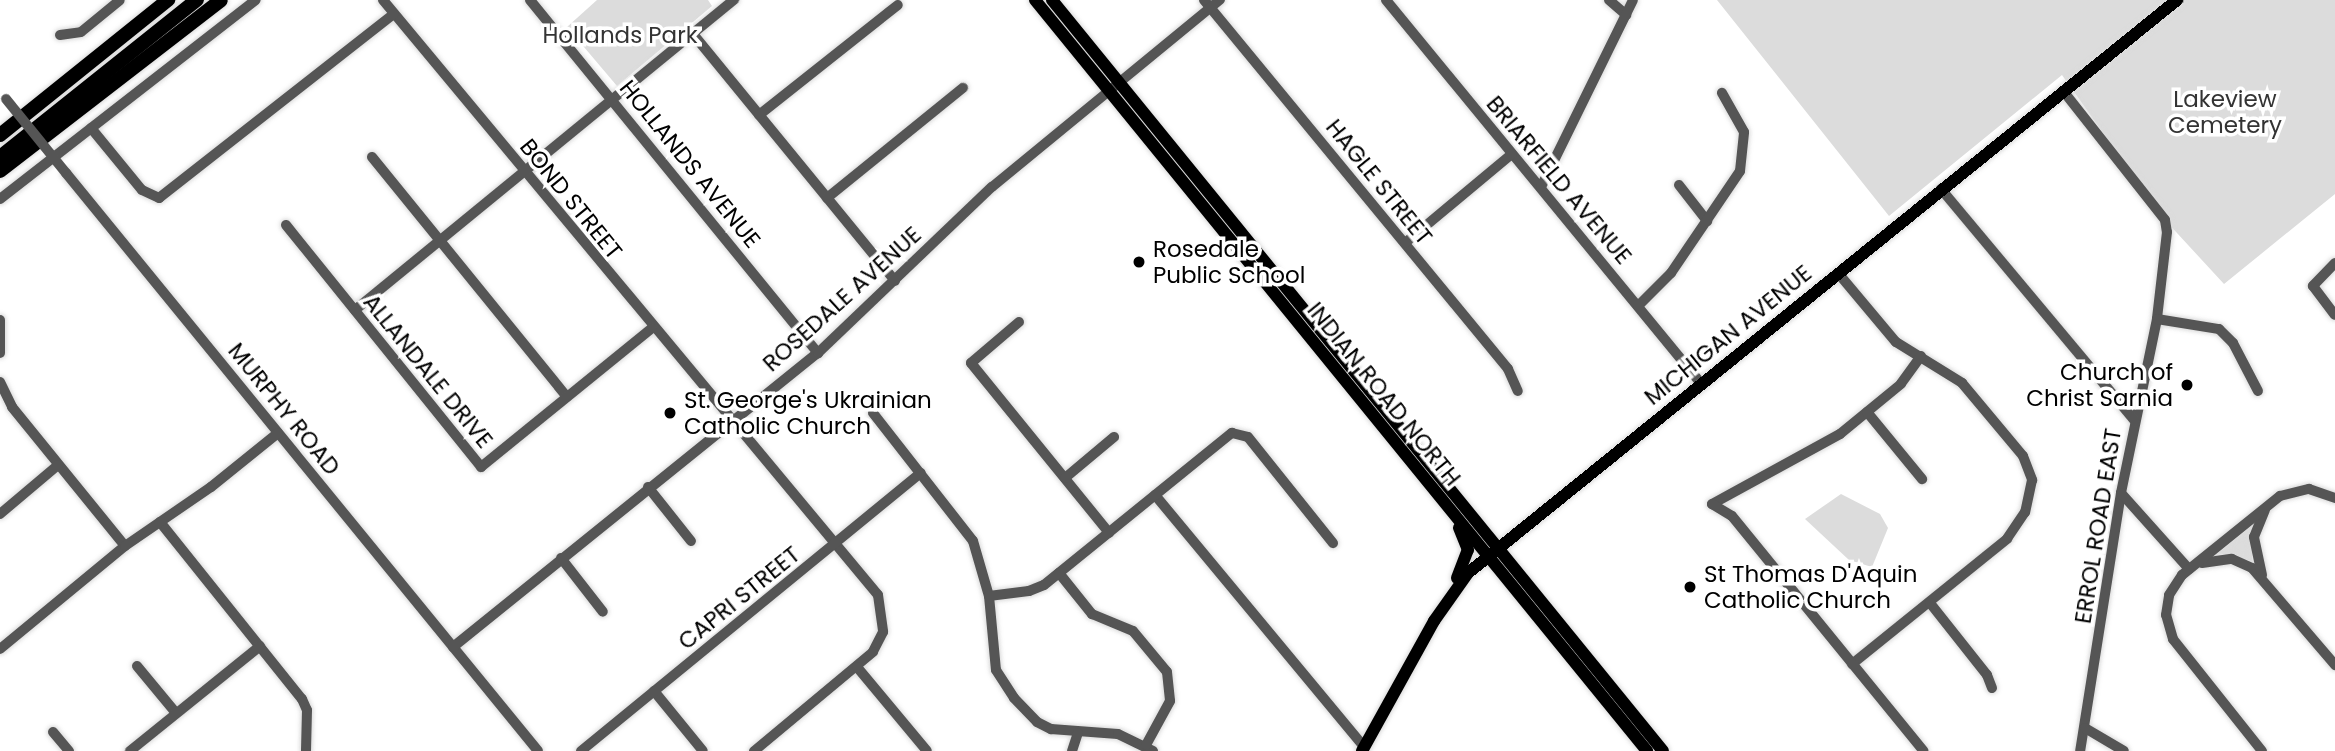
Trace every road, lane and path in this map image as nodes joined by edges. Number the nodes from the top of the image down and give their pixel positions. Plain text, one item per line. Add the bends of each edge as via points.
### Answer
1 (120, 0) edge
2 (158, 0) edge
3 (168, 0) edge
4 (197, 0) edge
5 (221, 0) edge
6 (256, 0) edge
7 (383, 0) edge
8 (530, 0) edge
9 (734, 0) edge
10 (1035, 0) edge
11 (1052, 0) edge
12 (1220, 0) edge
13 (1386, 0) edge
14 (1609, 0) edge
15 (1633, 0) edge
16 (2177, 0) edge
17 (1207, 4) edge
18 (898, 5) dead end
19 (394, 14) junction
20 (1626, 15) junction
21 (692, 34) junction
22 (61, 35) dead end
23 (71, 76) junction
24 (1114, 86) junction
25 (963, 88) dead end
26 (2064, 92) junction
27 (1722, 93) dead end
28 (3, 95) edge
29 (612, 99) junction
30 (759, 115) junction
31 (91, 128) junction
32 (0, 135) edge
33 (1512, 154) junction
34 (0, 157) edge
35 (372, 157) dead end
36 (0, 171) edge
37 (524, 172) junction
38 (1679, 185) dead end
39 (1541, 187) junction
40 (1941, 189) junction
41 (827, 198) junction
42 (0, 199) edge
43 (1707, 220) junction
44 (286, 225) dead end
45 (440, 241) junction
46 (1405, 243) junction
47 (2335, 263) edge
48 (1838, 273) junction
49 (895, 281) junction
50 (1638, 306) junction
51 (355, 310) junction
52 (2335, 315) edge
53 (2157, 319) junction
54 (0, 320) edge
55 (1018, 322) dead end
56 (652, 328) junction
57 (0, 353) edge
58 (818, 353) junction
59 (1921, 356) junction
60 (0, 382) edge
61 (1701, 384) junction
62 (1518, 391) dead end
63 (2258, 391) dead end
64 (567, 397) junction
65 (1867, 412) junction
66 (873, 413) dead end
67 (731, 420) junction
68 (2135, 421) junction
69 (278, 433) junction
70 (1114, 437) dead end
71 (58, 466) junction
72 (920, 473) junction
73 (1065, 478) junction
74 (1922, 479) dead end
75 (648, 487) junction
76 (2121, 493) junction
77 (1155, 495) junction
78 (2335, 498) edge
79 (1443, 500) junction
80 (2269, 504) junction
81 (0, 514) edge
82 (160, 522) junction
83 (1109, 533) junction
84 (691, 541) dead end
85 (836, 543) junction
86 (1333, 543) dead end
87 (125, 546) junction
88 (1494, 551) junction
89 (561, 558) junction
90 (2189, 569) junction
91 (1059, 573) junction
92 (2264, 578) junction
93 (989, 596) junction
94 (1930, 603) junction
95 (603, 612) dead end
96 (1438, 615) junction
97 (260, 646) junction
98 (453, 647) junction
99 (0, 649) edge
100 (1852, 664) junction
101 (2335, 665) edge
102 (137, 666) dead end
103 (858, 667) junction
104 (1992, 688) dead end
105 (654, 691) junction
106 (176, 713) junction
107 (2085, 728) junction
108 (53, 732) dead end
109 (1078, 733) junction
110 (1149, 748) edge
111 (1363, 749) edge
112 (69, 751) edge
113 (130, 751) edge
114 (306, 751) edge
115 (538, 751) edge
116 (581, 751) edge
117 (703, 751) edge
118 (754, 751) edge
119 (928, 751) edge
120 (1072, 751) edge
121 (1647, 751) edge
122 (1663, 751) edge
123 (1924, 751) edge
124 (2081, 751) edge
125 (2124, 751) edge
126 (2263, 751) edge

1 - 22 street via 81,32
2 - 23 highway
3 - 23 highway
4 - 34 highway
5 - 36 highway
6 - 31 street
7 - 19 street, BOND STREET
8 - 29 street, HOLLANDS AVENUE
9 - 21 street
10 - 24 main road, INDIAN ROAD NORTH
11 - 24 main road, INDIAN ROAD NORTH
12 - 17 street, ROSEDALE AVENUE
13 - 33 street, BRIARFIELD AVENUE
14 - 20 street
15 - 20 street
16 - 26 main road, MICHIGAN AVENUE
17 - 24 street, ROSEDALE AVENUE
17 - 46 street, HAGLE STREET
18 - 30 street
19 - 31 street via 159,198 142,190
19 - 37 street, BOND STREET
20 - 39 street
21 - 29 street
21 - 30 street
23 - 32 highway
24 - 49 street, ROSEDALE AVENUE via 985,193
24 - 79 main road, INDIAN ROAD NORTH
24 - 88 main road, INDIAN ROAD NORTH
25 - 41 street
26 - 40 main road, MICHIGAN AVENUE
26 - 53 street, ERROL ROAD EAST via 2165,220
27 - 43 street via 1742,124 1745,146 1735,180
28 - 69 street, MURPHY ROAD, bridge
29 - 37 street
29 - 58 street, HOLLANDS AVENUE
30 - 41 street
31 - 42 street
33 - 39 street, BRIARFIELD AVENUE
33 - 46 street
35 - 45 street
37 - 45 street
37 - 56 street, BOND STREET
38 - 43 street
39 - 50 street, BRIARFIELD AVENUE
40 - 48 main road, MICHIGAN AVENUE
40 - 68 street
41 - 49 street
43 - 50 street via 1665,281
44 - 51 street, ALLANDALE DRIVE
45 - 51 street
45 - 64 street
46 - 62 street, HAGLE STREET via 1508,369
47 - 52 street via 2313,286
48 - 59 street via 1886,332
48 - 61 main road, MICHIGAN AVENUE
49 - 58 street, ROSEDALE AVENUE
50 - 61 street, BRIARFIELD AVENUE
51 - 64 street, ALLANDALE DRIVE via 481,467
53 - 63 street via 2219,329 2233,343
53 - 68 street, ERROL ROAD EAST
54 - 57 street
55 - 73 street via 971,363
56 - 64 street, ALLANDALE DRIVE
56 - 67 street, BOND STREET
58 - 67 street, ROSEDALE AVENUE
59 - 65 street via 1902,384
59 - 94 street via 1962,383 2023,456 2032,480 2025,512 2007,539
60 - 71 street via 12,407
61 - 88 main road, MICHIGAN AVENUE
65 - 74 street
65 - 100 street via 1833,439 1712,504 1732,516
66 - 72 street
67 - 75 street, ROSEDALE AVENUE
67 - 85 street, BOND STREET via 740,425
68 - 76 street, ERROL ROAD EAST
69 - 82 street
69 - 98 street, MURPHY ROAD
70 - 73 street
71 - 81 street
71 - 87 street
72 - 85 street, CAPRI STREET
72 - 93 street via 973,541
73 - 83 street
75 - 84 street
75 - 89 street, ROSEDALE AVENUE
76 - 90 street
76 - 107 street, ERROL ROAD EAST
77 - 83 street
77 - 86 street via 1239,432 1248,437
77 - 111 street
78 - 80 street via 2316,489 2300,490
79 - 88 main road, INDIAN ROAD NORTH
79 - 96 main road via 1466,539 1468,556
80 - 90 street
80 - 92 street via 2254,537 2256,561
82 - 87 street
82 - 97 street
83 - 91 street
85 - 103 street, BOND STREET via 878,595 884,614 883,632
85 - 105 street, CAPRI STREET
87 - 99 street
88 - 96 main road, MICHIGAN AVENUE via 1465,576
88 - 121 main road, INDIAN ROAD NORTH
88 - 122 main road, INDIAN ROAD NORTH
89 - 95 street
89 - 98 street, ROSEDALE AVENUE
90 - 92 street via 2210,560 2232,559
90 - 126 street via 2169,595 2169,631
91 - 93 street via 1029,592
91 - 110 street via 1092,614 1133,631 1165,667 1171,681 1170,701
92 - 101 street
93 - 109 street via 996,670 1014,698 1037,722
94 - 100 street
94 - 104 street via 1987,675
96 - 111 main road, MICHIGAN AVENUE
97 - 106 street
97 - 114 street via 307,710
98 - 115 street, MURPHY ROAD
100 - 123 street
102 - 106 street
103 - 118 street, BOND STREET
103 - 119 street
105 - 116 street, CAPRI STREET
105 - 117 street
106 - 113 street
107 - 124 street, ERROL ROAD EAST
107 - 125 street
108 - 112 street
109 - 110 street via 1118,734
109 - 120 street

